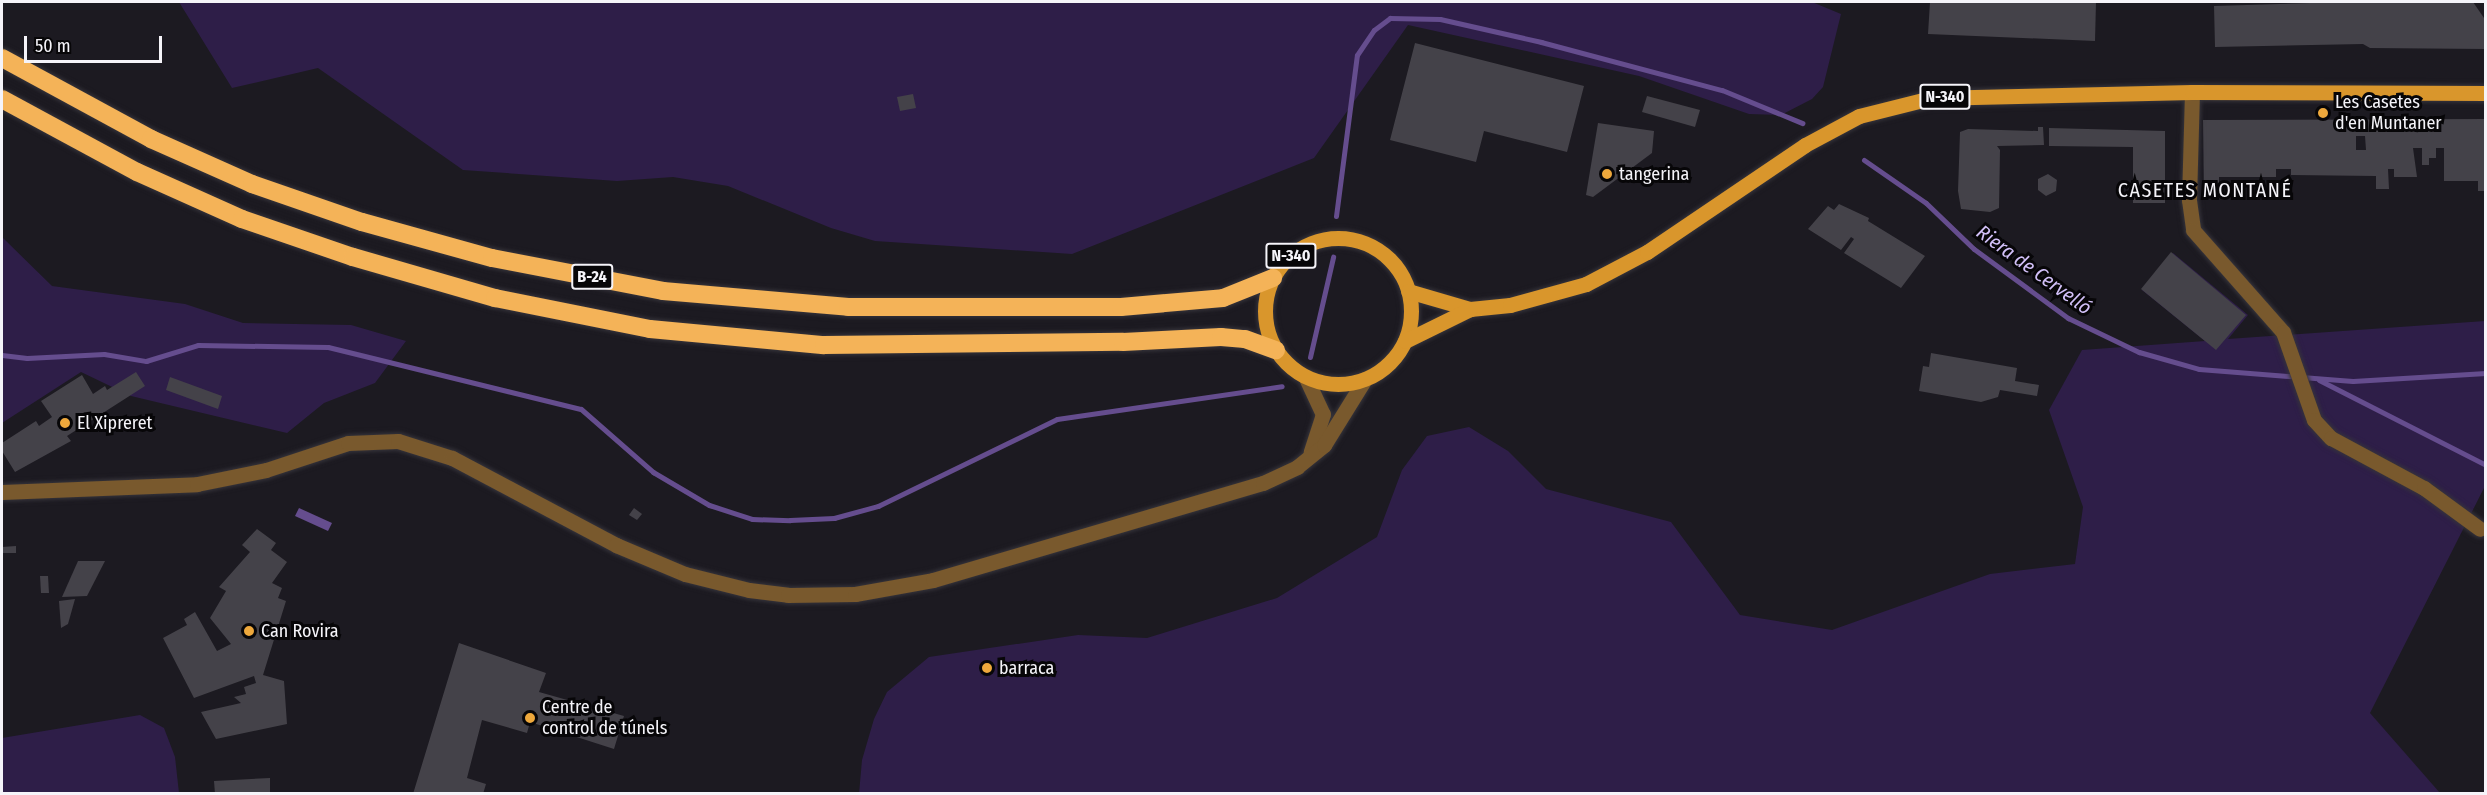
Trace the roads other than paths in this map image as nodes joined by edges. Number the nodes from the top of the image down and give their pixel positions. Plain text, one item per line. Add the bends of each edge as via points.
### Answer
1 (2, 58) edge
2 (2192, 92) junction
3 (2486, 93) edge
4 (2, 99) edge
5 (1273, 278) junction
6 (1408, 291) junction
7 (1470, 309) junction
8 (1405, 340) junction
9 (1276, 350) junction
10 (1306, 378) junction
11 (1365, 379) junction
12 (1308, 457) junction
13 (2, 492) edge
14 (2480, 529) dead end

1 - 5 highway, B-24 via 152,140 252,184 362,222 492,258 663,291 848,307 1121,307 1223,298
2 - 3 main road, N-340
2 - 7 main road, N-340 via 1931,98 1859,116 1805,145 1614,270 1549,297
2 - 14 street via 2188,200 2193,230 2283,332 2314,420 2331,438 2424,488
4 - 9 highway, B-24 via 137,172 242,219 353,257 495,298 639,327 824,345 1123,342 1221,337 1245,339
5 - 6 main road, N-340 via 1301,248 1342,238 1381,253 1398,270
5 - 9 main road, N-340 via 1265,314
6 - 7 main road, N-340
6 - 8 main road, N-340 via 1410,324
7 - 8 main road, N-340
8 - 11 main road, N-340 via 1381,370
9 - 10 main road, N-340 via 1286,364
10 - 11 main road, N-340 via 1334,384
10 - 12 street, N-340 via 1323,414 1318,438
11 - 12 street, N-340 via 1324,446
12 - 13 street, N-340 via 1263,483 977,568 891,590 822,596 748,590 674,570 606,540 452,458 398,441 341,444 266,470 197,484

